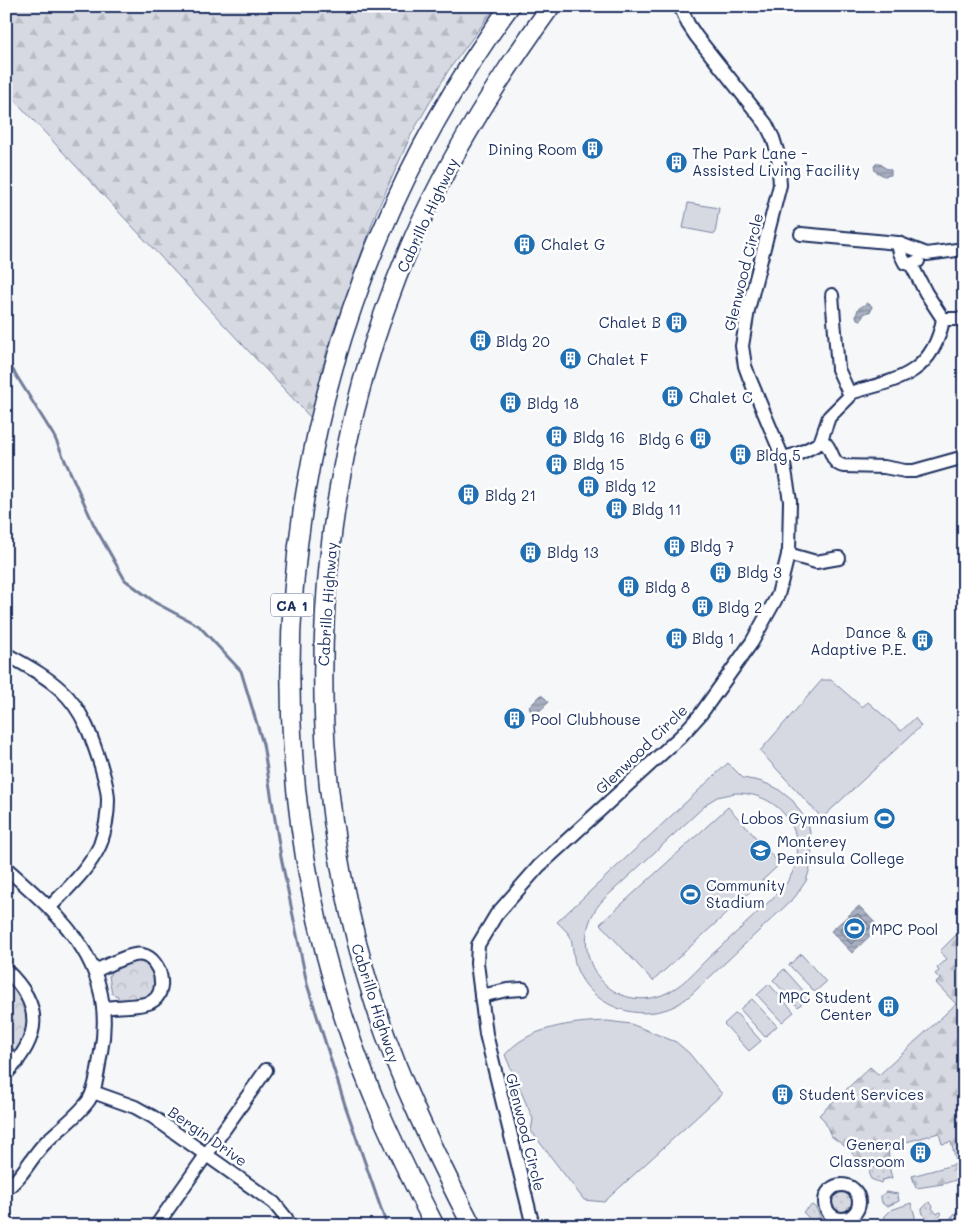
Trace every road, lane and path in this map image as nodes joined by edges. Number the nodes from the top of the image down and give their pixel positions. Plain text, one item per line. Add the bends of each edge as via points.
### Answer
1 (510, 6) edge
2 (551, 6) edge
3 (680, 6) edge
4 (801, 234) dead end
5 (898, 243) junction
6 (964, 249) edge
7 (926, 254) junction
8 (911, 264) junction
9 (832, 295) dead end
10 (943, 319) junction
11 (964, 319) edge
12 (849, 393) junction
13 (820, 443) junction
14 (964, 457) edge
15 (783, 458) junction
16 (788, 554) junction
17 (839, 558) dead end
18 (6, 654) edge
19 (6, 868) edge
20 (50, 908) junction
21 (6, 970) edge
22 (95, 970) junction
23 (523, 989) dead end
24 (481, 996) junction
25 (104, 1008) junction
26 (6, 1053) edge
27 (17, 1062) junction
28 (266, 1070) dead end
29 (6, 1074) edge
30 (93, 1092) junction
31 (207, 1154) junction
32 (6, 1189) edge
33 (826, 1210) junction
34 (856, 1213) junction
35 (470, 1222) edge
36 (156, 1226) edge
37 (290, 1226) edge
38 (435, 1226) edge
39 (533, 1226) edge
40 (829, 1226) edge
41 (847, 1226) edge

1 - 38 highway, CA 1 via 466,70 425,141 389,212 358,287 329,379 311,454 292,607 290,678 294,768 319,927 367,1082 401,1161
2 - 35 highway, Cabrillo Highway / CA 1 via 470,127 434,194 401,268 373,347 349,435 335,510 325,601 326,758 349,908 368,982 398,1069
3 - 15 street, Glenwood Circle via 696,36 766,124 778,154 778,196 748,310 742,346 749,377
4 - 5 street
5 - 7 street
5 - 8 street via 900,254 905,262
6 - 7 street
7 - 8 street
8 - 10 street
9 - 12 street via 838,368
10 - 11 street
10 - 12 street via 934,349 918,368 893,380
12 - 13 street via 826,423
13 - 14 street via 828,444 834,459 844,466 914,471
13 - 15 street
15 - 16 street, Glenwood Circle via 790,501
16 - 17 street via 816,562
16 - 24 street, Glenwood Circle via 778,595 752,642 700,715 675,742 539,866 496,914 478,945 476,963
18 - 20 street via 52,683 77,708 89,732 106,784 107,813 99,846 81,874
19 - 20 street
20 - 22 street via 78,939
21 - 27 street via 24,990 33,1010 30,1040
22 - 25 street
22 - 25 street via 139,954 157,966 161,987 154,1000 146,1004
23 - 24 street
24 - 39 street, Glenwood Circle via 486,1034
25 - 30 street via 103,1043
26 - 27 street
27 - 29 street
28 - 31 street
30 - 31 street, Bergin Drive via 144,1111
30 - 32 street
31 - 36 street
31 - 37 street, Bergin Drive via 274,1203
33 - 34 street via 840,1219
33 - 34 street via 826,1193 835,1185 846,1185 858,1196
33 - 40 street
34 - 41 street

